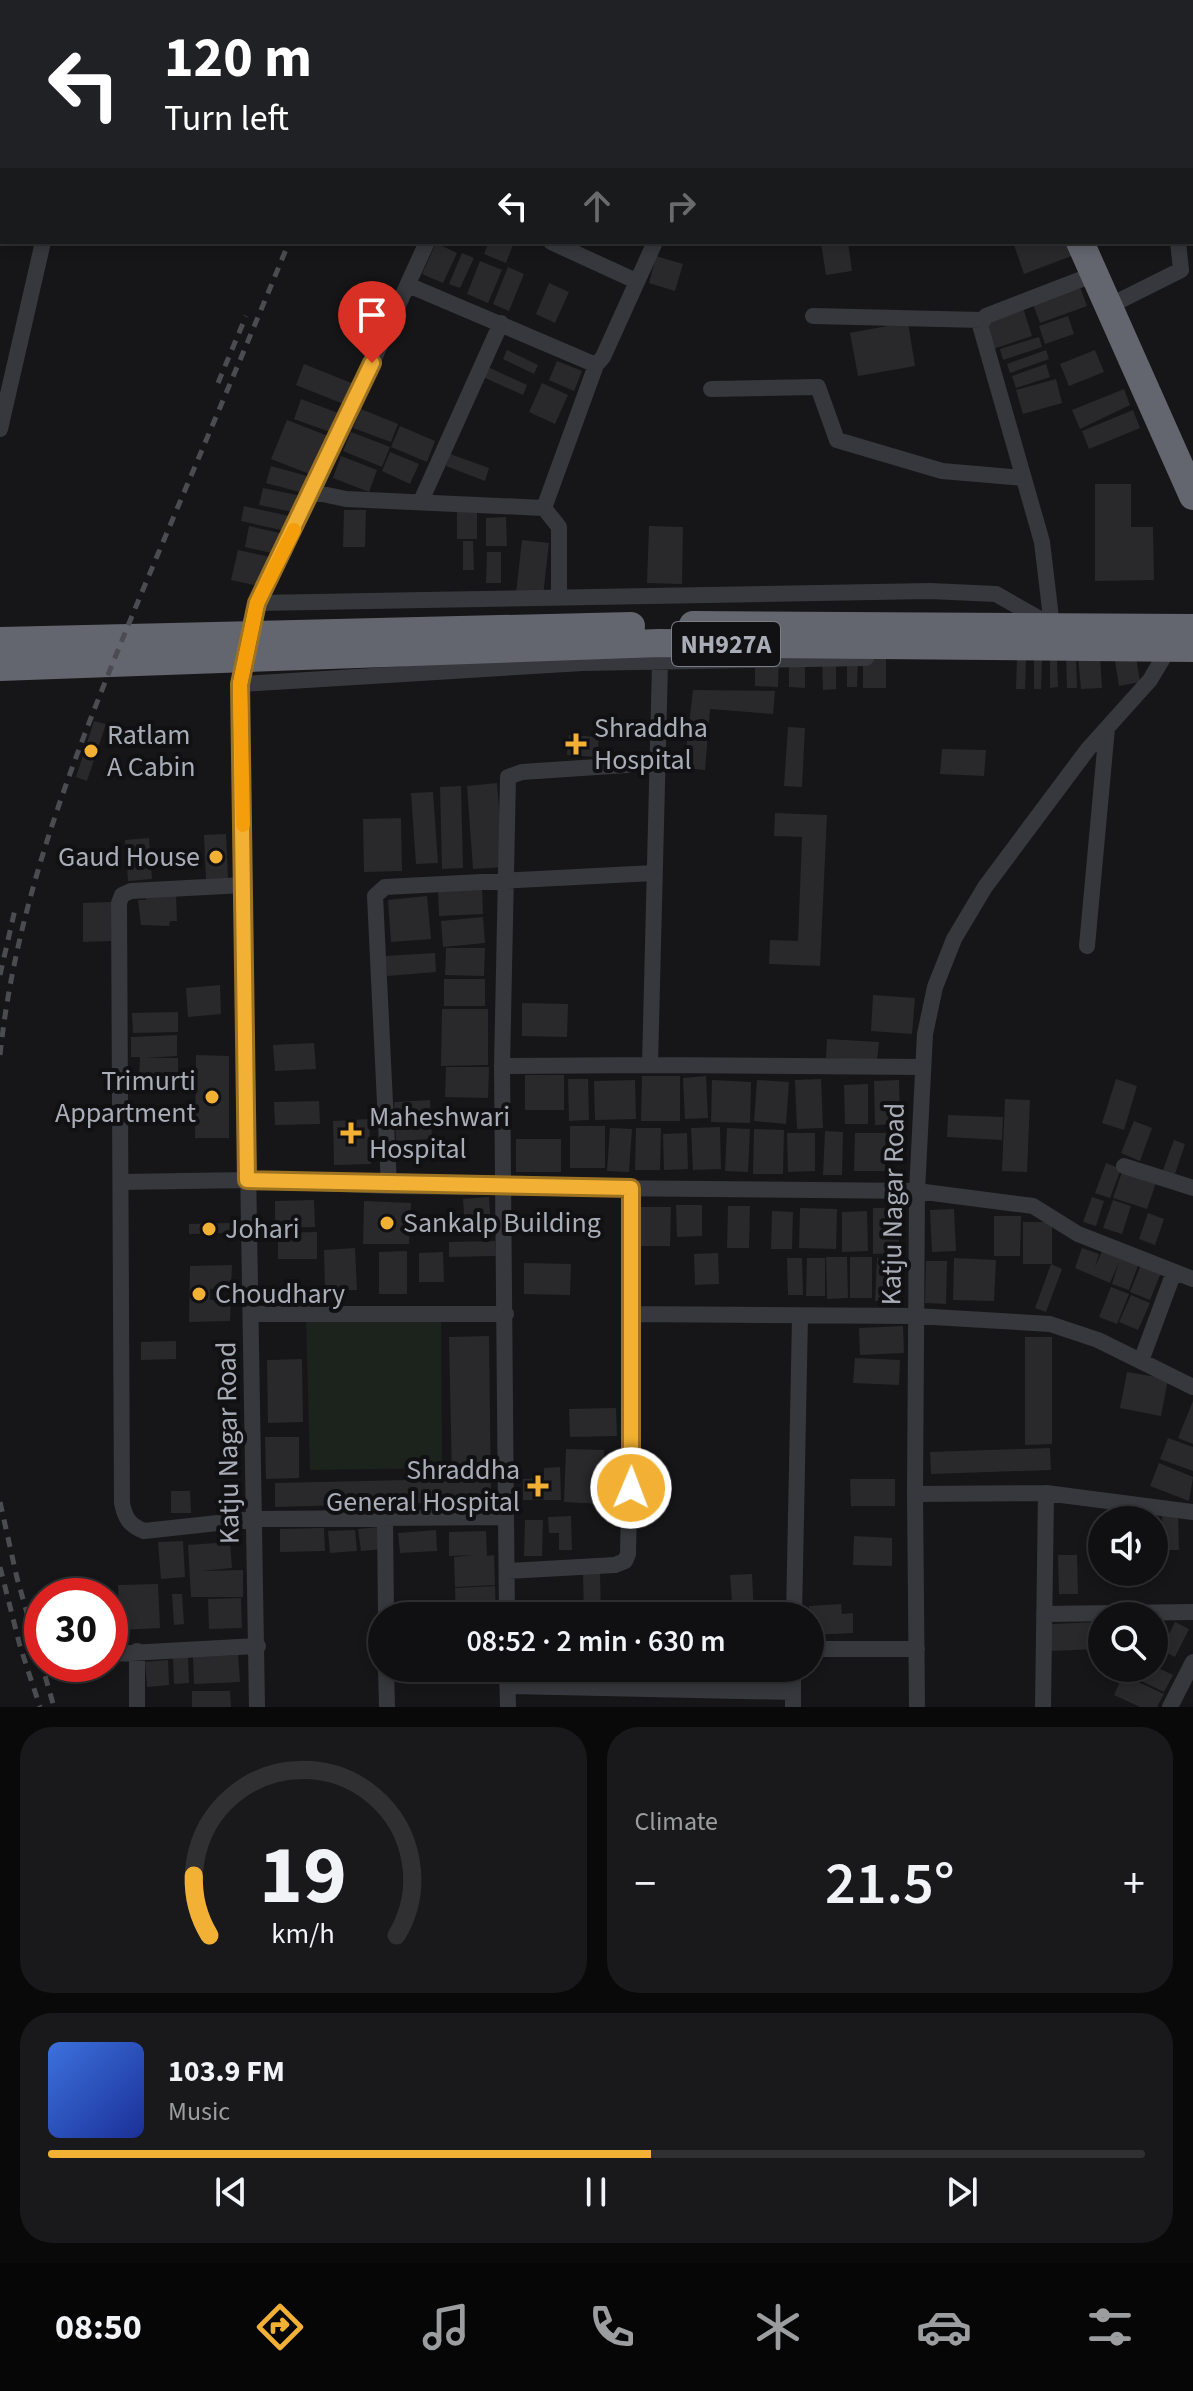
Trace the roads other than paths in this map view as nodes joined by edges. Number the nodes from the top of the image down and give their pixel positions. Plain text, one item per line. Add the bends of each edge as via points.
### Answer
1 (43, 244) edge
2 (426, 244) edge
3 (555, 244) edge
4 (654, 244) edge
5 (1081, 244) edge
6 (1094, 244) edge
7 (1178, 244) edge
8 (1099, 272) junction
9 (636, 281) junction
10 (408, 285) junction
11 (1119, 301) junction
12 (813, 316) dead end
13 (982, 320) junction
14 (501, 323) junction
15 (596, 365) junction
16 (711, 389) dead end
17 (0, 429) edge
18 (1193, 468) edge
19 (1023, 478) junction
20 (313, 492) junction
21 (1193, 496) edge
22 (421, 501) junction
23 (544, 508) junction
24 (559, 597) junction
25 (257, 603) junction
26 (1193, 628) edge
27 (1050, 636) junction
28 (1181, 648) edge
29 (10, 654) edge
30 (232, 660) junction
31 (660, 664) junction
32 (1107, 728) junction
33 (656, 763) junction
34 (654, 873) junction
35 (504, 879) junction
36 (244, 885) junction
37 (1087, 946) dead end
38 (650, 1065) junction
39 (502, 1066) junction
40 (923, 1067) junction
41 (1124, 1166) dead end
42 (247, 1180) junction
43 (122, 1182) junction
44 (389, 1186) junction
45 (505, 1187) junction
46 (631, 1188) junction
47 (1193, 1188) edge
48 (917, 1191) junction
49 (1174, 1272) junction
50 (1193, 1279) edge
51 (252, 1314) junction
52 (506, 1314) junction
53 (633, 1314) junction
54 (916, 1316) junction
55 (800, 1317) junction
56 (1141, 1361) junction
57 (1193, 1387) edge
58 (1046, 1493) junction
59 (915, 1494) junction
60 (1193, 1512) edge
61 (506, 1517) junction
62 (255, 1519) junction
63 (385, 1519) junction
64 (507, 1571) junction
65 (386, 1602) edge
66 (507, 1602) edge
67 (794, 1602) edge
68 (1193, 1612) edge
69 (1044, 1614) junction
70 (258, 1646) junction
71 (824, 1649) edge
72 (917, 1649) junction
73 (137, 1651) junction
74 (128, 1652) edge
75 (1193, 1662) edge
76 (386, 1682) edge
77 (508, 1682) edge
78 (508, 1686) junction
79 (793, 1700) edge
80 (137, 1707) edge
81 (257, 1707) edge
82 (387, 1707) edge
83 (508, 1707) edge
84 (917, 1707) edge
85 (1043, 1707) edge
86 (1170, 1707) edge

1 - 17 street
2 - 10 street, Katju Nagar Road
3 - 9 street
4 - 9 street
5 - 8 highway
6 - 8 highway
7 - 11 street via 1181,270
8 - 11 highway
8 - 13 street
8 - 21 highway
9 - 15 street
10 - 14 street
10 - 20 street, Katju Nagar Road
11 - 18 highway
12 - 13 street
13 - 19 street
14 - 15 street
14 - 22 street
15 - 23 street
16 - 19 street via 818,387 837,440 942,471
19 - 27 street via 1042,542
20 - 22 street via 346,499
20 - 25 street, Katju Nagar Road
22 - 23 street
23 - 24 street via 559,527
24 - 25 street
24 - 27 street via 996,594
25 - 30 street, Katju Nagar Road
26 - 27 highway, NH927A
27 - 28 highway, NH927A
27 - 30 highway, NH927A via 800,623 261,647
27 - 31 street via 973,655
28 - 32 street, Katju Nagar Road
29 - 30 highway, NH927A via 155,650
30 - 31 street
30 - 36 street, Katju Nagar Road
31 - 33 street
32 - 37 street
32 - 40 street, Katju Nagar Road via 985,887 954,939 935,987
33 - 34 street
33 - 35 street via 508,777
34 - 35 street
34 - 38 street
35 - 39 street
35 - 44 street via 385,887 375,896
36 - 42 street, Katju Nagar Road
36 - 43 street via 122,895
38 - 39 street
38 - 40 street
39 - 45 street
40 - 48 street, Katju Nagar Road
41 - 47 street
42 - 43 street
42 - 44 street
42 - 51 street, Katju Nagar Road
43 - 62 street via 125,1518 144,1531
44 - 45 street
45 - 46 street
45 - 52 street
46 - 48 street
46 - 53 street
48 - 49 street via 1033,1206 1078,1234
48 - 54 street, Katju Nagar Road
49 - 50 street
49 - 56 street
51 - 52 street
51 - 62 street, Katju Nagar Road
52 - 61 street
53 - 55 street
53 - 64 street via 630,1546 625,1561
54 - 55 street
54 - 56 street via 1050,1324
54 - 59 street, Katju Nagar Road
55 - 67 street
56 - 57 street
58 - 59 street
58 - 60 street
58 - 69 street
59 - 72 street, Katju Nagar Road
61 - 63 street
61 - 64 street
62 - 63 street
62 - 70 street, Katju Nagar Road
63 - 65 street
64 - 66 street
68 - 69 street
69 - 85 street
70 - 73 street
70 - 81 street, Katju Nagar Road
71 - 72 street
72 - 84 street, Katju Nagar Road
73 - 74 street
73 - 80 street
75 - 86 street
76 - 82 street
77 - 78 street
78 - 79 street
78 - 83 street

